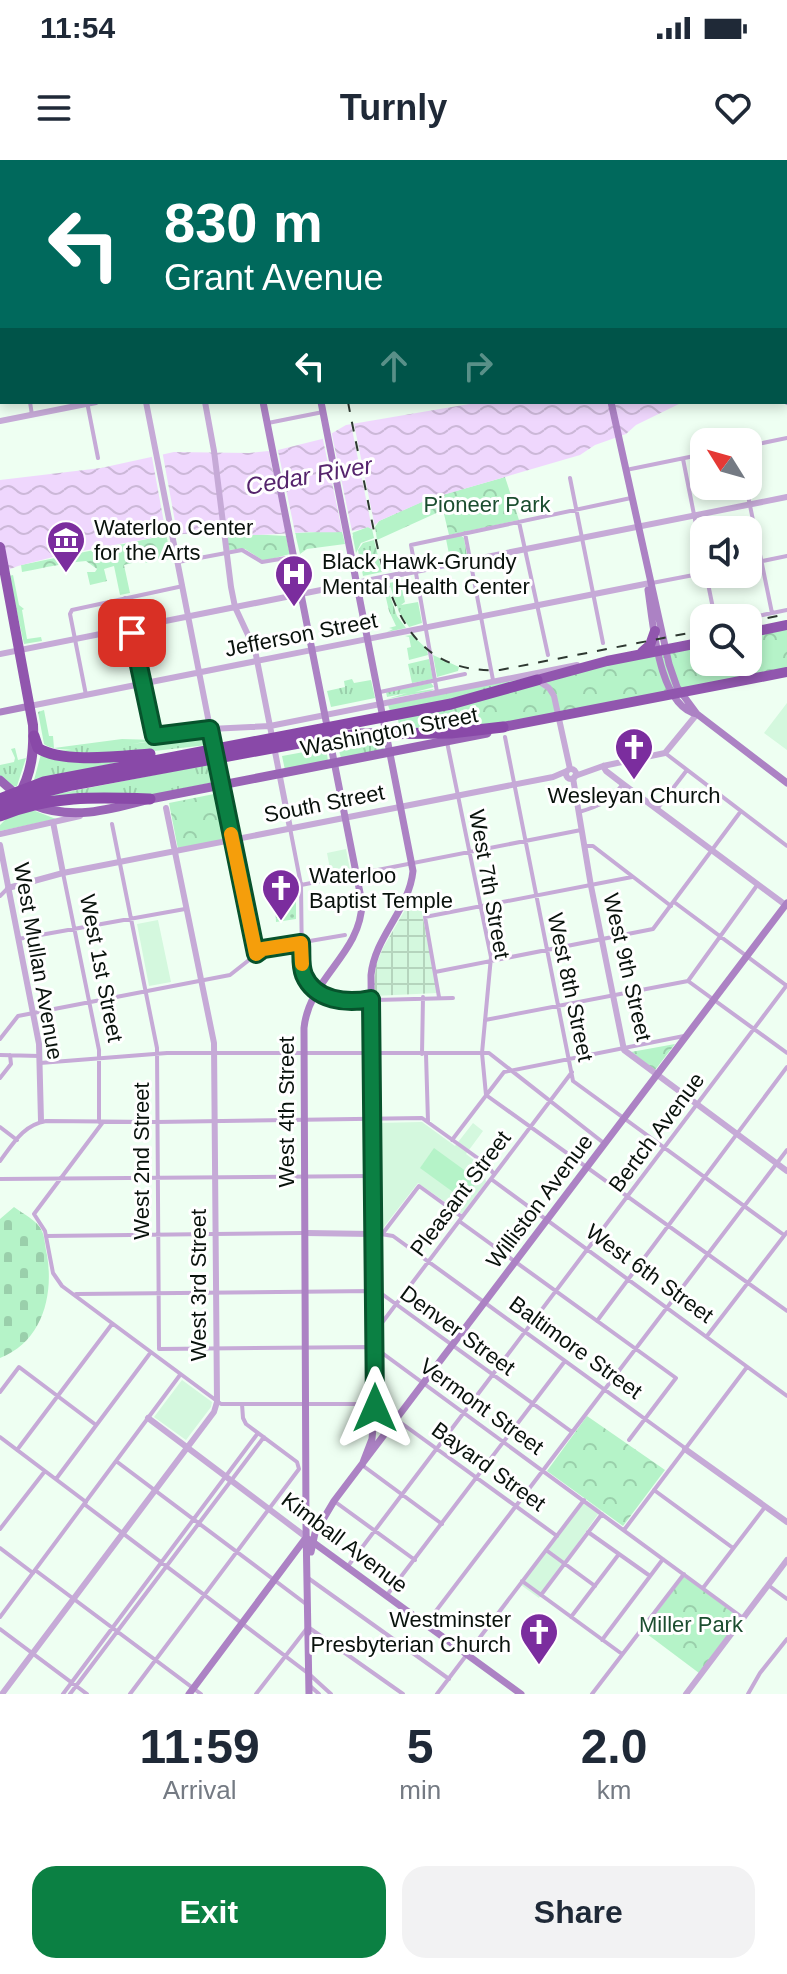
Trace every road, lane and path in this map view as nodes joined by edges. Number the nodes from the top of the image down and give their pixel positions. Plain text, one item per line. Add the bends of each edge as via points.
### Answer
1 (30, 404) edge
2 (82, 404) edge
3 (87, 404) edge
4 (146, 404) edge
5 (205, 404) edge
6 (263, 404) edge
7 (321, 404) edge
8 (611, 404) edge
9 (323, 412) junction
10 (32, 415) junction
11 (0, 421) edge
12 (268, 423) junction
13 (787, 438) edge
14 (762, 443) edge
15 (690, 457) edge
16 (98, 458) dead end
17 (683, 459) junction
18 (626, 470) junction
19 (570, 478) dead end
20 (787, 497) edge
21 (632, 498) junction
22 (749, 500) edge
23 (750, 505) junction
24 (576, 510) junction
25 (694, 516) joint
26 (752, 516) edge
27 (690, 517) edge
28 (519, 522) junction
29 (638, 527) junction
30 (465, 533) junction
31 (582, 538) junction
32 (0, 547) edge
33 (525, 550) junction
34 (226, 553) junction
35 (294, 556) junction
36 (787, 556) edge
37 (470, 560) junction
38 (762, 561) edge
39 (178, 562) junction
40 (762, 566) edge
41 (416, 571) junction
42 (690, 576) edge
43 (358, 583) junction
44 (650, 583) junction
45 (183, 586) junction
46 (303, 594) junction
47 (594, 594) junction
48 (125, 598) junction
49 (537, 606) junction
50 (235, 607) junction
51 (787, 610) edge
52 (772, 613) junction
53 (762, 615) edge
54 (188, 616) junction
55 (481, 617) junction
56 (787, 625) edge
57 (131, 628) junction
58 (426, 628) junction
59 (762, 630) edge
60 (655, 631) junction
61 (369, 639) junction
62 (75, 640) junction
63 (603, 643) dead end
64 (690, 645) edge
65 (19, 650) junction
66 (313, 650) junction
67 (662, 650) junction
68 (0, 654) edge
69 (548, 655) dead end
70 (638, 655) junction
71 (607, 661) junction
72 (256, 662) junction
73 (787, 672) edge
74 (199, 673) junction
75 (465, 674) dead end
76 (435, 680) junction
77 (537, 680) junction
78 (494, 681) junction
79 (142, 684) junction
80 (380, 692) junction
81 (437, 692) junction
82 (677, 694) junction
83 (86, 695) junction
84 (382, 703) junction
85 (30, 706) junction
86 (0, 712) edge
87 (326, 713) junction
88 (697, 714) junction
89 (558, 717) junction
90 (270, 726) junction
91 (210, 729) junction
92 (504, 732) junction
93 (34, 736) junction
94 (447, 742) junction
95 (391, 751) junction
96 (665, 753) junction
97 (203, 756) junction
98 (335, 763) junction
99 (603, 766) junction
100 (687, 770) junction
101 (278, 773) junction
102 (571, 774) junction
103 (0, 780) edge
104 (787, 783) edge
105 (514, 784) junction
106 (623, 784) junction
107 (221, 785) junction
108 (47, 791) junction
109 (22, 792) junction
110 (458, 795) junction
111 (0, 796) edge
112 (150, 799) junction
113 (402, 806) junction
114 (0, 808) edge
115 (166, 808) dead end
116 (657, 809) junction
117 (107, 810) junction
118 (741, 811) junction
119 (578, 812) junction
120 (0, 817) edge
121 (346, 817) junction
122 (53, 822) junction
123 (112, 824) dead end
124 (290, 828) junction
125 (581, 830) junction
126 (0, 834) edge
127 (232, 840) junction
128 (525, 841) junction
129 (0, 845) edge
130 (584, 846) junction
131 (787, 846) edge
132 (175, 851) junction
133 (712, 851) junction
134 (469, 852) junction
135 (119, 862) junction
136 (412, 863) junction
137 (63, 873) junction
138 (357, 874) junction
139 (632, 877) junction
140 (758, 884) junction
141 (301, 885) junction
142 (591, 886) junction
143 (8, 888) junction
144 (0, 896) edge
145 (536, 897) junction
146 (673, 904) junction
147 (787, 905) edge
148 (187, 908) junction
149 (480, 908) junction
150 (130, 919) junction
151 (75, 928) junction
152 (345, 935) dead end
153 (719, 935) junction
154 (18, 939) junction
155 (602, 939) junction
156 (301, 943) junction
157 (548, 950) junction
158 (256, 954) junction
159 (747, 956) junction
160 (490, 962) junction
161 (435, 972) junction
162 (202, 981) junction
163 (688, 981) junction
164 (787, 985) edge
165 (316, 989) junction
166 (145, 993) junction
167 (613, 994) junction
168 (423, 997) junction
169 (439, 997) junction
170 (453, 998) dead end
171 (371, 999) junction
172 (713, 1000) junction
173 (89, 1002) junction
174 (558, 1005) junction
175 (33, 1014) junction
176 (485, 1020) junction
177 (754, 1029) junction
178 (686, 1035) junction
179 (0, 1039) edge
180 (624, 1048) junction
181 (303, 1052) junction
182 (214, 1053) junction
183 (371, 1053) junction
184 (482, 1053) junction
185 (787, 1053) edge
186 (157, 1054) junction
187 (424, 1054) junction
188 (0, 1055) edge
189 (10, 1055) junction
190 (99, 1059) junction
191 (569, 1059) junction
192 (40, 1060) junction
193 (787, 1067) edge
194 (512, 1070) junction
195 (572, 1072) junction
196 (656, 1076) junction
197 (0, 1078) edge
198 (486, 1095) junction
199 (549, 1102) junction
200 (696, 1105) junction
201 (372, 1117) junction
202 (623, 1119) junction
203 (304, 1120) junction
204 (41, 1121) junction
205 (213, 1121) junction
206 (101, 1122) junction
207 (156, 1122) junction
208 (428, 1122) junction
209 (0, 1127) edge
210 (531, 1127) junction
211 (736, 1134) junction
212 (17, 1140) junction
213 (452, 1140) junction
214 (605, 1144) junction
215 (664, 1149) junction
216 (787, 1150) edge
217 (0, 1161) edge
218 (777, 1164) junction
219 (587, 1168) junction
220 (787, 1171) edge
221 (371, 1176) junction
222 (704, 1176) junction
223 (305, 1177) junction
224 (492, 1177) junction
225 (158, 1178) junction
226 (215, 1178) junction
227 (0, 1179) edge
228 (59, 1180) junction
229 (627, 1197) junction
230 (744, 1205) junction
231 (461, 1219) junction
232 (547, 1220) junction
233 (668, 1224) junction
234 (306, 1233) junction
235 (383, 1233) junction
236 (372, 1234) junction
237 (786, 1234) edge
238 (158, 1235) junction
239 (215, 1235) junction
240 (46, 1236) junction
241 (586, 1251) junction
242 (708, 1253) junction
243 (428, 1262) junction
244 (515, 1262) junction
245 (627, 1278) junction
246 (748, 1282) junction
247 (306, 1290) junction
248 (373, 1291) junction
249 (555, 1291) junction
250 (216, 1292) junction
251 (158, 1293) junction
252 (73, 1294) junction
253 (484, 1303) junction
254 (396, 1305) junction
255 (667, 1307) junction
256 (787, 1311) edge
257 (596, 1321) junction
258 (112, 1324) junction
259 (524, 1332) junction
260 (374, 1333) junction
261 (707, 1336) junction
262 (452, 1346) junction
263 (374, 1347) junction
264 (216, 1348) junction
265 (306, 1348) junction
266 (159, 1349) junction
267 (635, 1349) junction
268 (151, 1352) junction
269 (158, 1358) junction
270 (565, 1361) junction
271 (747, 1367) junction
272 (180, 1374) junction
273 (492, 1375) junction
274 (424, 1383) junction
275 (604, 1390) junction
276 (0, 1392) edge
277 (57, 1396) junction
278 (787, 1396) edge
279 (217, 1402) junction
280 (306, 1403) junction
281 (242, 1404) junction
282 (375, 1404) junction
283 (533, 1404) junction
284 (464, 1412) junction
285 (148, 1418) junction
286 (398, 1419) junction
287 (645, 1420) junction
288 (96, 1425) junction
289 (572, 1432) junction
290 (258, 1433) junction
291 (264, 1437) junction
292 (1, 1440) edge
293 (629, 1440) dead end
294 (504, 1442) junction
295 (187, 1447) junction
296 (437, 1448) junction
297 (685, 1449) junction
298 (17, 1450) junction
299 (116, 1461) junction
300 (362, 1465) junction
301 (45, 1471) junction
302 (543, 1471) junction
303 (229, 1478) junction
304 (477, 1478) junction
305 (56, 1479) junction
306 (154, 1490) junction
307 (654, 1490) junction
308 (402, 1494) junction
309 (584, 1500) junction
310 (334, 1501) junction
311 (85, 1503) junction
312 (516, 1506) junction
313 (765, 1506) junction
314 (269, 1508) junction
315 (306, 1510) junction
316 (602, 1514) junction
317 (321, 1521) junction
318 (196, 1522) junction
319 (787, 1522) edge
320 (442, 1524) junction
321 (0, 1529) edge
322 (624, 1530) junction
323 (375, 1531) junction
324 (588, 1532) junction
325 (122, 1533) junction
326 (557, 1536) junction
327 (309, 1539) junction
328 (0, 1548) edge
329 (734, 1548) junction
330 (546, 1550) junction
331 (237, 1552) junction
332 (330, 1554) junction
333 (619, 1554) junction
334 (663, 1559) junction
335 (415, 1560) junction
336 (787, 1560) edge
337 (310, 1561) junction
338 (565, 1564) junction
339 (164, 1565) junction
340 (348, 1566) junction
341 (34, 1571) junction
342 (684, 1574) junction
343 (650, 1576) junction
344 (308, 1578) junction
345 (275, 1581) junction
346 (522, 1581) junction
347 (768, 1585) junction
348 (595, 1586) junction
349 (703, 1588) junction
350 (204, 1595) junction
351 (387, 1596) junction
352 (541, 1596) junction
353 (74, 1598) junction
354 (787, 1599) edge
355 (309, 1606) junction
356 (0, 1617) edge
357 (571, 1617) junction
358 (743, 1618) junction
359 (242, 1624) junction
360 (426, 1624) junction
361 (308, 1627) junction
362 (0, 1629) edge
363 (115, 1630) junction
364 (787, 1639) edge
365 (602, 1640) junction
366 (32, 1653) junction
367 (467, 1654) junction
368 (622, 1654) junction
369 (285, 1656) junction
370 (156, 1660) junction
371 (309, 1674) junction
372 (449, 1679) junction
373 (74, 1684) junction
374 (309, 1690) edge
375 (195, 1692) edge
376 (2, 1694) edge
377 (63, 1694) edge
378 (70, 1694) edge
379 (87, 1694) edge
380 (130, 1694) edge
381 (256, 1694) edge
382 (319, 1694) edge
383 (331, 1694) edge
384 (403, 1694) edge
385 (437, 1694) edge
386 (521, 1694) edge
387 (592, 1694) edge
388 (686, 1694) edge
389 (748, 1694) edge

1 - 10 street
2 - 10 street
3 - 16 street
4 - 39 street
5 - 34 street
6 - 12 main road
7 - 9 main road
8 - 18 main road
9 - 12 street
9 - 43 main road
10 - 11 street
12 - 35 main road
13 - 14 street
15 - 17 street
17 - 18 street
17 - 25 street
18 - 21 main road
19 - 24 street
20 - 23 street
21 - 24 street
21 - 29 main road
22 - 23 street
23 - 25 street
23 - 26 street
24 - 28 street
24 - 31 street
27 - 29 street
28 - 30 street
28 - 33 street
29 - 31 street
29 - 44 main road
30 - 37 street
30 - 41 street via 411,545
31 - 33 street
31 - 47 street
32 - 65 highway
33 - 37 street
33 - 49 street
34 - 35 street via 244,550 266,562
34 - 39 street
34 - 50 street
35 - 46 main road
36 - 38 street
37 - 41 street
37 - 55 street
39 - 45 street
40 - 52 street
41 - 43 street
41 - 58 street
42 - 44 street, Jefferson Street
43 - 46 street
43 - 61 main road
44 - 47 street, Jefferson Street
44 - 60 main road
44 - 67 main road
45 - 48 street
45 - 54 street
46 - 50 street
46 - 66 main road
47 - 49 street, Jefferson Street
47 - 63 street
48 - 57 street
48 - 62 street via 74,608 70,614
49 - 55 street, Jefferson Street
49 - 69 street
50 - 54 street
50 - 72 street
51 - 52 street
52 - 53 street
54 - 57 street
54 - 74 street
55 - 58 street, Jefferson Street
55 - 78 street
56 - 59 highway
57 - 62 street
57 - 79 street
58 - 61 street, Jefferson Street
58 - 76 street
60 - 67 main road
60 - 70 highway via 650,645
61 - 66 street, Jefferson Street
61 - 80 main road
62 - 65 street
62 - 83 street
64 - 67 highway, Washington Street
65 - 68 street
65 - 85 highway
66 - 72 street, Jefferson Street
66 - 87 main road
67 - 70 highway, Washington Street
67 - 82 main road
70 - 71 highway, Washington Street
71 - 77 highway
71 - 78 street, Washington Street
72 - 74 street, Jefferson Street
72 - 90 street
73 - 82 highway, Washington Street
74 - 79 street, Jefferson Street
74 - 91 street
75 - 76 street
76 - 80 street
76 - 81 street
77 - 89 street, West 9th Street via 552,690
77 - 97 highway via 465,701
78 - 81 street, Washington Street
79 - 83 street, Jefferson Street
79 - 91 street, Washington Street via 154,736
80 - 84 main road
81 - 84 street, Washington Street
82 - 88 main road
82 - 89 highway, Washington Street
83 - 85 street, Jefferson Street
84 - 87 street, Washington Street
84 - 95 main road
85 - 86 main road, Jefferson Street
85 - 93 highway
87 - 90 street, Washington Street
87 - 98 main road
88 - 96 street
88 - 104 main road
89 - 92 highway, Washington Street
89 - 102 street, West 9th Street
90 - 91 street, Washington Street
90 - 101 street
91 - 107 street
92 - 94 main road, Washington Street
92 - 97 highway via 344,735
92 - 105 street, West 8th Street
93 - 97 highway via 44,752 70,756
93 - 109 highway
94 - 95 main road, Washington Street
94 - 110 street, West 7th Street
95 - 98 main road, Washington Street
95 - 113 main road
96 - 99 street, South Street
96 - 100 street
97 - 108 highway
98 - 101 main road, Washington Street
98 - 121 main road
99 - 102 street, South Street
99 - 106 street
100 - 116 street
100 - 118 street
101 - 107 main road, Washington Street
101 - 124 street
102 - 105 street, South Street
102 - 119 street, West 9th Street
103 - 109 main road
105 - 110 street, South Street
105 - 128 street, West 8th Street
106 - 116 street
106 - 119 street via 600,806
107 - 112 main road, Washington Street
107 - 127 street
108 - 109 highway
108 - 112 highway
108 - 114 highway
108 - 120 highway
109 - 111 highway
109 - 117 main road via 52,811
109 - 120 highway
110 - 113 street, South Street
110 - 134 street, West 7th Street
112 - 117 main road, Washington Street
113 - 121 street, South Street
113 - 136 main road
115 - 132 street, West 3rd Street
116 - 133 street
117 - 122 street, Washington Street
118 - 131 street
118 - 133 street
119 - 125 street, West 9th Street
121 - 124 street, South Street
121 - 138 main road
122 - 126 street, Washington Street
122 - 137 street, West 1st Street
123 - 135 street, West 2nd Street
124 - 127 street, South Street
124 - 141 street
125 - 128 street
125 - 130 street, West 9th Street
127 - 132 street, South Street
127 - 158 street
128 - 134 street
128 - 145 street, West 8th Street
129 - 143 street, West Mullan Avenue
130 - 139 street via 593,846
130 - 142 street, West 9th Street
132 - 135 street, South Street
132 - 148 street, West 3rd Street
133 - 140 street
133 - 146 street
134 - 136 street
134 - 149 street, West 7th Street
135 - 137 street, South Street
135 - 150 street, West 2nd Street
136 - 138 street
136 - 171 main road via 407,898 375,954
137 - 143 street, South Street
137 - 151 street, West 1st Street
138 - 141 street
138 - 165 main road via 362,906 356,934
139 - 142 street
139 - 146 street
140 - 147 street
140 - 153 street
141 - 156 street
142 - 145 street
142 - 155 street, West 9th Street
143 - 144 street
143 - 154 street, West Mullan Avenue
145 - 149 street
145 - 157 street, West 8th Street
146 - 153 street
146 - 155 street via 653,929
147 - 159 main road, Williston Avenue
148 - 150 street
148 - 162 street, West 3rd Street
149 - 160 street, West 7th Street
149 - 161 street via 425,917
150 - 151 street
150 - 166 street, West 2nd Street
151 - 154 street
151 - 173 street, West 1st Street
152 - 156 street
153 - 159 street
153 - 163 street
154 - 175 street, West Mullan Avenue
155 - 157 street
155 - 167 street, West 9th Street
156 - 158 street
156 - 165 street via 303,972
157 - 160 street
157 - 174 street, West 8th Street
158 - 162 street via 230,975
159 - 164 street
159 - 172 main road, Williston Avenue
160 - 161 street
160 - 176 street, West 7th Street
161 - 169 street
162 - 166 street
162 - 182 street, West 3rd Street
163 - 167 street
163 - 172 street
164 - 177 street, Bertch Avenue
165 - 171 street via 337,1001
165 - 181 main road, West 4th Street via 306,1014
166 - 173 street
166 - 186 street, West 2nd Street
167 - 174 street
167 - 180 street, West 9th Street
168 - 169 street
168 - 171 street
168 - 187 street
169 - 170 street
171 - 183 main road
172 - 177 street
172 - 178 main road, Williston Avenue
173 - 175 street
173 - 190 street, West 1st Street
174 - 176 street
174 - 191 street, West 8th Street
175 - 179 street via 18,1016
175 - 192 street, West Mullan Avenue
176 - 184 street, West 7th Street
177 - 185 street
177 - 200 street, Bertch Avenue
178 - 180 street
178 - 196 main road, Williston Avenue
180 - 191 street
180 - 196 street, West 9th Street
181 - 182 street
181 - 183 street
181 - 203 main road, West 4th Street
182 - 186 street
182 - 205 street, West 3rd Street
183 - 187 street
183 - 201 main road
184 - 187 street
184 - 194 street
184 - 198 street, West 7th Street
186 - 190 street
186 - 207 street, West 2nd Street
187 - 208 street
188 - 189 street
189 - 192 street
189 - 197 street via 11,1064
190 - 192 street
190 - 206 street, West 1st Street
191 - 194 street
191 - 195 street, West 8th Street
192 - 204 street, West Mullan Avenue
193 - 211 street
194 - 198 street via 504,1072
194 - 199 street
195 - 199 street, Pleasant Street
195 - 202 street, West 8th Street via 573,1081
196 - 200 street, West 9th Street
196 - 202 main road, Williston Avenue
198 - 210 street
198 - 213 street
199 - 210 street, Pleasant Street
199 - 214 street
200 - 211 street, West 9th Street
200 - 215 street, Bertch Avenue
201 - 203 street
201 - 208 street
201 - 221 main road
202 - 214 main road, Williston Avenue
202 - 215 street, West 8th Street
203 - 205 street
203 - 223 main road, West 4th Street
204 - 206 street
204 - 212 street
205 - 207 street
205 - 226 street, West 3rd Street
206 - 207 street
206 - 228 street
207 - 225 street, West 2nd Street
208 - 213 street, West 6th Street
209 - 212 street
210 - 219 street
210 - 224 street, Pleasant Street
211 - 218 street, West 9th Street
211 - 222 street
212 - 217 street
213 - 224 street, West 6th Street via 486,1164
214 - 219 main road, Williston Avenue
215 - 222 street, West 8th Street
215 - 229 street, Bertch Avenue
216 - 218 street
218 - 220 street, West 9th Street
218 - 230 street
219 - 229 street
219 - 232 main road, Williston Avenue
221 - 223 street
221 - 236 main road
222 - 230 street, West 8th Street
222 - 233 street
223 - 226 street
223 - 234 main road, West 4th Street
224 - 231 street, Pleasant Street
224 - 232 street, West 6th Street
225 - 226 street
225 - 228 street
225 - 238 street, West 2nd Street
226 - 239 street, West 3rd Street
227 - 228 street
228 - 240 street via 34,1212
229 - 233 street
229 - 241 street, Bertch Avenue
230 - 237 street, West 8th Street
230 - 242 street
231 - 235 street via 419,1186
231 - 243 street, Pleasant Street
231 - 244 street
232 - 241 street, West 6th Street
232 - 244 main road, Williston Avenue
233 - 242 street
233 - 245 street
234 - 236 street
234 - 239 street
234 - 247 main road, West 4th Street
235 - 236 street
235 - 243 street, Baltimore Street
236 - 248 main road
237 - 246 street
238 - 239 street
238 - 240 street
238 - 251 street, West 2nd Street
239 - 250 street, West 3rd Street
240 - 252 street via 55,1277
241 - 245 street, West 6th Street
241 - 249 street, Bertch Avenue
242 - 246 street
242 - 255 street
243 - 253 street, Baltimore Street
243 - 254 street, Pleasant Street
244 - 249 street
244 - 253 main road, Williston Avenue
245 - 255 street, West 6th Street
245 - 257 street
246 - 256 street
246 - 261 street
247 - 248 street, Denver Street
247 - 250 street, Denver Street
247 - 265 main road, West 4th Street
248 - 254 street, Denver Street
248 - 260 main road
249 - 257 street
249 - 259 street, Bertch Avenue
250 - 251 street, Denver Street
250 - 264 street, West 3rd Street
251 - 252 street, Denver Street
251 - 266 street, West 2nd Street
252 - 258 street
253 - 259 street, Baltimore Street
253 - 262 main road, Williston Avenue
254 - 260 street, Pleasant Street
254 - 262 street, Denver Street
255 - 261 street, West 6th Street
255 - 267 street
257 - 267 street
258 - 268 street
258 - 277 street
259 - 270 street, Baltimore Street
259 - 273 street, Bertch Avenue
260 - 263 main road
261 - 271 street, West 6th Street
262 - 273 street, Denver Street
262 - 274 main road, Williston Avenue
263 - 265 street
263 - 274 street, Vermont Street
263 - 282 main road
264 - 265 street
264 - 266 street
264 - 279 street, West 3rd Street
265 - 280 main road, West 4th Street
266 - 269 street, West 2nd Street
267 - 275 street
267 - 287 street via 676,1378
268 - 269 street
268 - 288 street
269 - 272 street
270 - 275 street, Baltimore Street
270 - 283 street
271 - 278 street, West 6th Street
271 - 297 street
272 - 279 street
272 - 285 street
273 - 283 street, Denver Street
273 - 284 street, Bertch Avenue
274 - 284 street, Vermont Street
274 - 286 main road, Williston Avenue
275 - 287 street, Baltimore Street
275 - 289 street
276 - 277 street via 19,1367
277 - 288 street
277 - 298 street
279 - 281 street
279 - 295 street
280 - 281 street
280 - 282 street
280 - 315 main road, West 4th Street
281 - 290 street via 244,1421
282 - 286 street, Bayard Street
282 - 300 main road via 372,1439
283 - 289 street, Denver Street
283 - 294 street
284 - 294 street, Vermont Street
284 - 296 street, Bertch Avenue
285 - 295 street, Kimball Avenue
285 - 299 street
286 - 296 street, Bayard Street
286 - 300 main road, Williston Avenue
287 - 293 street
287 - 297 street, Baltimore Street
288 - 305 street
289 - 302 street
290 - 291 street
290 - 303 street
291 - 303 street
291 - 314 street via 297,1462 297,1472
292 - 298 street
294 - 302 street, Vermont Street
294 - 304 street
295 - 303 street, Kimball Avenue
295 - 306 street
296 - 304 street, Bayard Street
296 - 308 street, Bertch Avenue
297 - 307 street
297 - 313 street, Baltimore Street
298 - 301 street
299 - 306 street
299 - 311 street
300 - 308 street
300 - 310 main road, Williston Avenue
301 - 305 street
301 - 321 street
302 - 309 street, Vermont Street
302 - 312 street
303 - 314 street, Kimball Avenue
303 - 318 street
304 - 312 street, Bayard Street
304 - 320 street
305 - 311 street
306 - 318 street
306 - 325 street
307 - 322 street
307 - 329 street
308 - 320 street
308 - 323 street, Bertch Avenue
309 - 316 street, Vermont Street
309 - 326 street
310 - 317 main road, Williston Avenue
310 - 323 street
311 - 325 street
311 - 341 street
312 - 326 street, Bayard Street
312 - 360 street
313 - 319 street, Baltimore Street
313 - 329 street
314 - 327 street, Kimball Avenue
314 - 331 street
315 - 317 main road via 311,1522
315 - 327 main road, West 4th Street
316 - 322 street, Vermont Street
316 - 324 street
317 - 327 main road, Williston Avenue
318 - 331 street
318 - 339 street
320 - 335 street
322 - 334 street, Vermont Street
323 - 335 street
323 - 340 street, Bertch Avenue
324 - 333 street
324 - 338 street
325 - 339 street
325 - 353 street
326 - 330 street
327 - 332 main road, Kimball Avenue
327 - 337 main road
327 - 344 main road, West 4th Street
327 - 345 main road
328 - 341 street
329 - 349 street
330 - 338 street
330 - 346 street
331 - 345 street
331 - 350 street
332 - 337 main road via 316,1550
332 - 340 main road, Kimball Avenue
333 - 343 street
333 - 348 street
334 - 342 street, Vermont Street
334 - 343 street
335 - 351 street
336 - 347 street
337 - 344 main road
338 - 348 street
338 - 352 street
339 - 350 street
339 - 363 street
340 - 351 main road, Kimball Avenue
341 - 353 street
341 - 356 street
342 - 349 street, Vermont Street
342 - 368 street
343 - 365 street
344 - 355 main road, West 4th Street
344 - 372 street
345 - 355 street
345 - 359 main road
346 - 352 street
346 - 367 street
347 - 354 street
347 - 358 street
348 - 357 street
349 - 358 street, Vermont Street
350 - 359 street
350 - 370 street
351 - 360 main road, Kimball Avenue
352 - 357 street
353 - 363 street
353 - 366 street
355 - 361 main road, West 4th Street
357 - 365 street
358 - 388 street
359 - 369 street
359 - 375 main road
360 - 367 main road, Kimball Avenue
361 - 369 street
361 - 371 main road, West 4th Street
361 - 384 street
362 - 366 street
363 - 370 street
363 - 373 street
364 - 389 street
365 - 368 street
366 - 373 street
366 - 376 street
367 - 372 street
367 - 386 main road, Kimball Avenue
368 - 387 street
369 - 371 street
369 - 381 street
370 - 375 street
370 - 380 street
371 - 374 main road, West 4th Street
371 - 383 street
372 - 385 street
373 - 377 street
373 - 378 street
373 - 379 street
374 - 382 street

